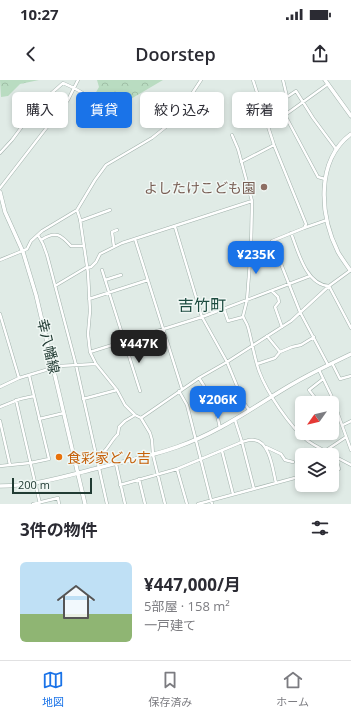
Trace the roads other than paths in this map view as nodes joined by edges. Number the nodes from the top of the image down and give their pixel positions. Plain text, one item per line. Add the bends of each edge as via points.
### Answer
1 (78, 80) edge
2 (202, 80) edge
3 (253, 80) edge
4 (283, 80) edge
5 (326, 82) edge
6 (75, 88) junction
7 (81, 92) edge
8 (303, 102) junction
9 (351, 116) edge
10 (351, 134) edge
11 (232, 135) dead end
12 (274, 146) junction
13 (336, 149) junction
14 (0, 153) edge
15 (241, 162) junction
16 (325, 179) junction
17 (0, 188) edge
18 (0, 192) edge
19 (252, 201) junction
20 (77, 210) junction
21 (110, 210) dead end
22 (328, 220) junction
23 (80, 221) junction
24 (174, 227) junction
25 (304, 228) junction
26 (117, 230) dead end
27 (291, 233) junction
28 (38, 235) junction
29 (135, 239) junction
30 (41, 240) junction
31 (84, 246) junction
32 (114, 247) junction
33 (23, 252) junction
34 (0, 260) edge
35 (87, 268) junction
36 (102, 270) dead end
37 (350, 270) edge
38 (121, 275) dead end
39 (310, 276) junction
40 (105, 280) junction
41 (148, 280) junction
42 (289, 284) junction
43 (55, 286) junction
44 (329, 286) junction
45 (272, 291) junction
46 (108, 293) junction
47 (89, 299) junction
48 (247, 300) junction
49 (224, 309) junction
50 (300, 312) junction
51 (0, 314) edge
52 (202, 317) junction
53 (243, 317) junction
54 (1, 324) edge
55 (282, 327) junction
56 (351, 328) edge
57 (163, 330) junction
58 (267, 336) junction
59 (314, 337) junction
60 (124, 342) junction
61 (252, 346) junction
62 (90, 352) junction
63 (280, 352) junction
64 (351, 354) edge
65 (227, 362) junction
66 (96, 364) junction
67 (257, 364) junction
68 (330, 364) junction
69 (76, 365) junction
70 (54, 368) junction
71 (319, 370) junction
72 (29, 375) junction
73 (351, 376) edge
74 (19, 378) junction
75 (199, 378) junction
76 (323, 379) junction
77 (0, 388) edge
78 (117, 390) junction
79 (180, 390) junction
80 (140, 391) dead end
81 (34, 396) junction
82 (272, 396) junction
83 (314, 396) edge
84 (331, 396) edge
85 (83, 399) junction
86 (16, 400) junction
87 (0, 407) edge
88 (250, 411) junction
89 (64, 413) junction
90 (135, 415) junction
91 (339, 415) edge
92 (141, 418) junction
93 (39, 419) junction
94 (235, 420) junction
95 (0, 421) edge
96 (351, 421) edge
97 (343, 425) junction
98 (220, 428) junction
99 (295, 428) edge
100 (346, 437) junction
101 (195, 440) junction
102 (307, 440) edge
103 (242, 442) junction
104 (265, 446) junction
105 (320, 448) edge
106 (330, 448) edge
107 (351, 450) edge
108 (222, 451) junction
109 (153, 455) junction
110 (97, 457) junction
111 (200, 460) junction
112 (339, 460) edge
113 (292, 462) dead end
114 (30, 463) junction
115 (116, 464) junction
116 (10, 465) junction
117 (0, 466) edge
118 (351, 466) edge
119 (99, 468) junction
120 (177, 469) junction
121 (78, 474) junction
122 (158, 475) junction
123 (295, 478) edge
124 (139, 479) junction
125 (276, 482) junction
126 (36, 483) junction
127 (120, 485) junction
128 (0, 486) edge
129 (254, 489) junction
130 (233, 494) junction
131 (212, 502) edge
132 (32, 504) edge
133 (40, 504) edge
134 (59, 504) edge
135 (85, 504) edge
136 (107, 504) edge
137 (125, 504) edge
138 (145, 504) edge
139 (165, 504) edge
140 (187, 504) edge
141 (198, 504) edge

1 - 6 street
2 - 20 street via 167,126 152,138 106,165
3 - 12 street
4 - 8 street via 287,97 296,91
5 - 8 street
5 - 9 street
6 - 7 street
6 - 14 street via 63,83 38,105
6 - 17 street
8 - 13 street
8 - 16 street via 284,115 318,178
10 - 13 street
11 - 15 street
12 - 15 street
12 - 25 street via 306,224
13 - 16 street
15 - 19 street
16 - 22 street
18 - 33 street, 幸八幡線 via 5,212
19 - 24 street
19 - 48 street
20 - 23 street
20 - 28 street
21 - 23 street
22 - 25 street
22 - 37 street via 338,252
23 - 31 street
24 - 29 street
24 - 52 street
25 - 27 street
26 - 32 street via 112,232
27 - 39 street
27 - 42 street via 272,241
28 - 30 street
28 - 33 street
29 - 32 street
29 - 41 street
30 - 31 street via 58,234 71,246
30 - 43 street
31 - 35 street
32 - 35 street via 100,254 96,262
33 - 34 street
33 - 70 street, 幸八幡線
35 - 43 street
35 - 47 street
36 - 40 street
37 - 44 street
38 - 40 street
39 - 42 street
39 - 44 street
40 - 46 street
41 - 46 street
41 - 57 street
42 - 45 street
42 - 50 street
43 - 69 street
44 - 50 street
44 - 56 street
45 - 48 street
45 - 55 street via 278,297 275,307
46 - 47 street
46 - 60 street
47 - 62 street
48 - 49 street
48 - 53 street
49 - 52 street
49 - 53 street via 228,321
50 - 55 street
50 - 59 street
51 - 54 street
52 - 57 street
52 - 65 street
53 - 61 street via 248,325
54 - 74 street
55 - 58 street
57 - 60 street
57 - 79 street
58 - 61 street
58 - 63 street
59 - 63 street via 301,345
59 - 68 street
60 - 62 street
60 - 80 street
61 - 65 street
61 - 67 street
62 - 66 street
63 - 67 street via 275,358
64 - 68 street
65 - 75 street
65 - 88 street via 244,404
66 - 69 street
66 - 78 street
67 - 82 street
68 - 71 street
68 - 73 street via 340,379
69 - 70 street
69 - 85 street
70 - 72 street
70 - 89 street, 幸八幡線
71 - 76 street
71 - 82 street
72 - 74 street
72 - 81 street
74 - 77 street
75 - 79 street
75 - 98 street via 206,389 212,392
76 - 83 street via 309,390
76 - 84 street
78 - 85 street
78 - 90 street
79 - 92 street
79 - 101 street via 187,405
81 - 86 street
81 - 93 street
82 - 88 street
82 - 99 street
85 - 110 street
86 - 87 street
86 - 114 street
88 - 94 street
89 - 93 street
89 - 121 street, 幸八幡線
90 - 92 street
90 - 110 street via 119,427 118,434 102,455
91 - 97 street
92 - 109 street via 150,433
93 - 114 street via 49,459
94 - 98 street
94 - 103 street
95 - 116 street
96 - 97 street
97 - 100 street
98 - 101 street
100 - 106 street
100 - 107 street
101 - 109 street
101 - 111 street
102 - 105 street
103 - 104 street via 255,440
103 - 108 street
103 - 129 street
104 - 113 street
104 - 125 street
108 - 111 street
108 - 130 street
109 - 115 street
109 - 122 street
110 - 119 street
111 - 120 street
111 - 131 street
112 - 118 street
114 - 116 street
114 - 126 street
115 - 119 street
115 - 127 street
116 - 117 street
119 - 121 street
119 - 136 street
120 - 122 street
120 - 140 street
121 - 126 street
121 - 135 street, 幸八幡線
122 - 124 street
122 - 139 street
123 - 125 street
124 - 127 street
124 - 138 street
125 - 129 street
126 - 128 street
126 - 133 street
127 - 137 street
129 - 130 street
130 - 131 street
131 - 141 street
132 - 133 street
133 - 134 street via 58,498

